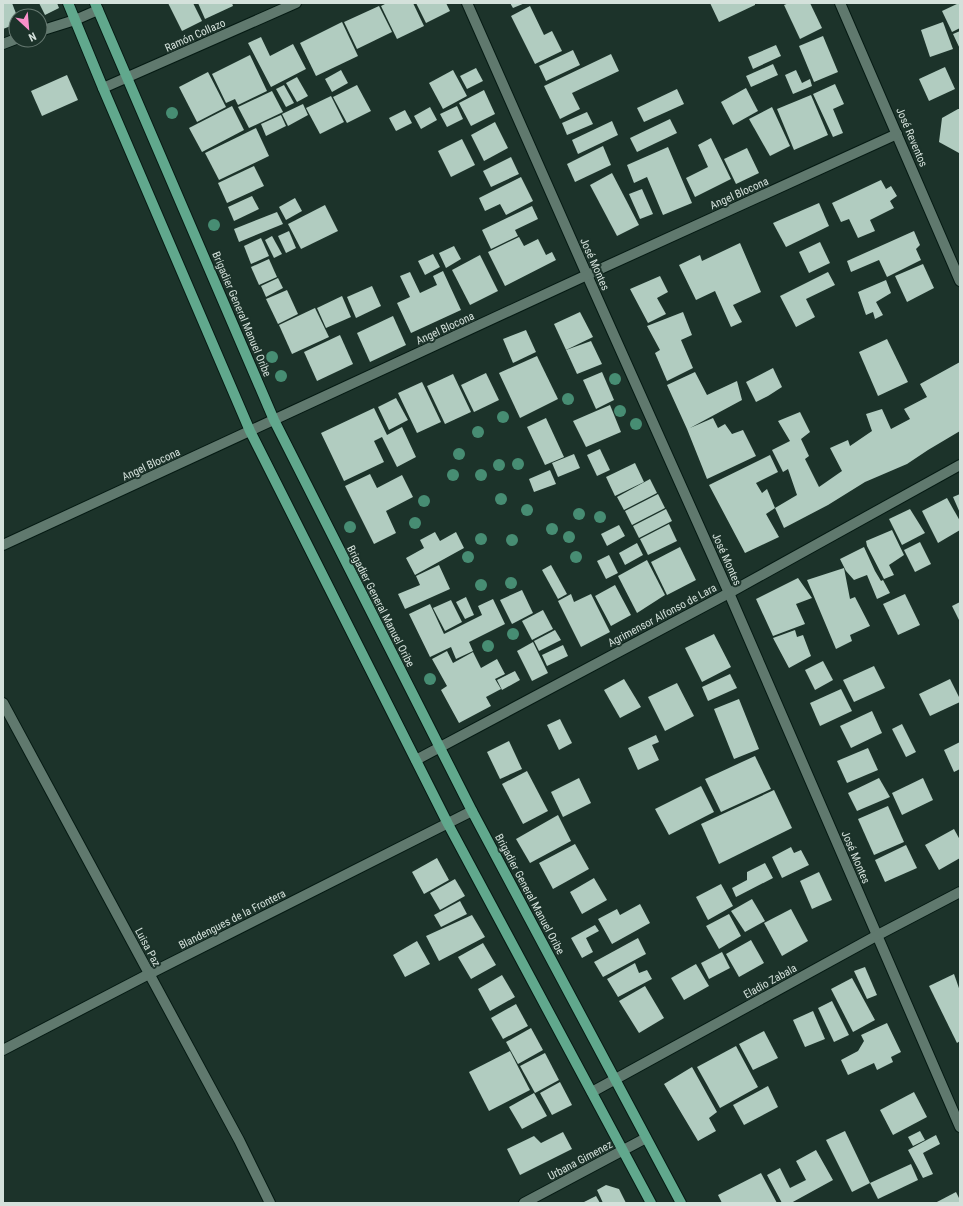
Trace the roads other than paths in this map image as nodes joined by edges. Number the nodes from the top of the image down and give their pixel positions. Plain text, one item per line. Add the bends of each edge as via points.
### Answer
1 (68, 3) edge
2 (296, 3) edge
3 (467, 3) edge
4 (840, 3) edge
5 (97, 6) edge
6 (75, 20) junction
7 (48, 28) edge
8 (128, 78) junction
9 (103, 88) junction
10 (897, 134) junction
11 (587, 275) junction
12 (960, 281) edge
13 (274, 420) junction
14 (250, 431) junction
15 (960, 465) edge
16 (3, 545) edge
17 (729, 592) junction
18 (3, 703) edge
19 (440, 748) junction
20 (416, 760) junction
21 (472, 811) junction
22 (448, 824) junction
23 (960, 892) edge
24 (876, 936) junction
25 (149, 974) junction
26 (3, 1050) edge
27 (615, 1080) junction
28 (592, 1092) junction
29 (960, 1128) edge
30 (646, 1138) junction
31 (623, 1151) junction
32 (270, 1203) edge
33 (524, 1203) edge
34 (651, 1203) edge
35 (681, 1203) edge

1 - 6 main road
2 - 8 street, Ramón Collazo
3 - 11 street, José Montes
4 - 10 street, José Reventos
5 - 6 street
5 - 8 main road, Brigadier General Manuel Oribe
6 - 7 street
6 - 9 main road
8 - 9 street, Ramón Collazo
8 - 13 main road, Brigadier General Manuel Oribe
9 - 14 main road
10 - 11 street, Angel Blocona
10 - 12 street, José Reventos
11 - 13 street, Angel Blocona
11 - 17 street, José Montes
13 - 14 street, Angel Blocona
13 - 19 main road, Brigadier General Manuel Oribe
14 - 16 street, Angel Blocona
14 - 20 main road
15 - 17 street, Agrimensor Alfonso de Lara
17 - 19 street, Agrimensor Alfonso de Lara
17 - 24 street, José Montes
18 - 25 street, Luisa Paz
19 - 20 street, Agrimensor Alfonso de Lara
19 - 21 main road, Brigadier General Manuel Oribe
20 - 22 main road
21 - 22 street, Blandengues de la Frontera
21 - 27 main road, Brigadier General Manuel Oribe
22 - 25 street, Blandengues de la Frontera
22 - 28 main road
23 - 24 street, Eladio Zabala
24 - 27 street, Eladio Zabala
24 - 29 street, José Montes
25 - 26 street, Blandengues de la Frontera
25 - 32 street, Luisa Paz
27 - 28 street, Eladio Zabala
27 - 30 main road, Brigadier General Manuel Oribe
28 - 31 main road
30 - 31 street, Urbana Gimenez
30 - 35 main road, Brigadier General Manuel Oribe
31 - 33 street, Urbana Gimenez
31 - 34 main road

